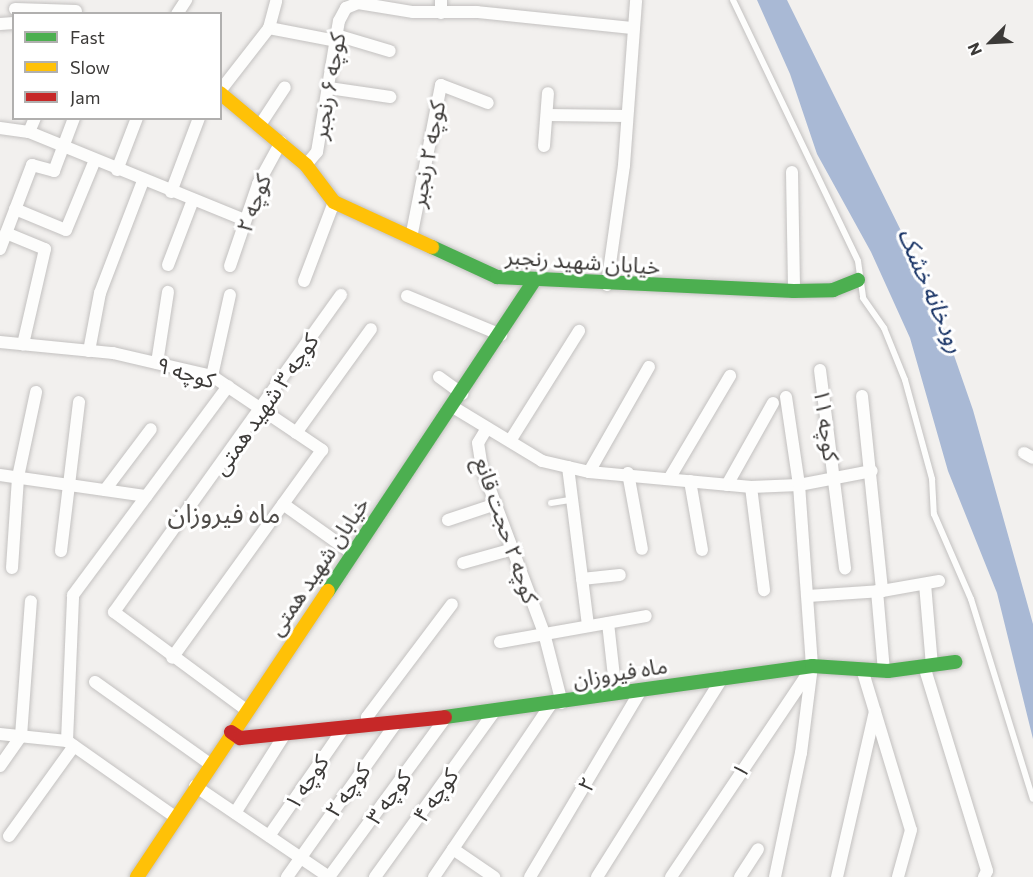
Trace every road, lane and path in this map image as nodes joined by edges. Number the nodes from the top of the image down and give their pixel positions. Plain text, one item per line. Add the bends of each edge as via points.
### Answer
1 (484, 0) edge
2 (636, 0) edge
3 (733, 0) edge
4 (276, 1) edge
5 (346, 4) edge
6 (392, 4) edge
7 (441, 6) edge
8 (15, 8) edge
9 (76, 8) edge
10 (477, 12) junction
11 (269, 28) junction
12 (633, 28) junction
13 (336, 38) junction
14 (390, 51) dead end
15 (285, 87) dead end
16 (329, 88) junction
17 (222, 89) edge
18 (548, 93) dead end
19 (222, 94) edge
20 (390, 98) dead end
21 (488, 104) dead end
22 (547, 115) junction
23 (627, 116) junction
24 (33, 120) edge
25 (73, 120) edge
26 (136, 120) edge
27 (198, 120) edge
28 (260, 125) junction
29 (0, 128) edge
30 (29, 132) junction
31 (281, 142) junction
32 (544, 146) dead end
33 (64, 147) junction
34 (95, 160) junction
35 (306, 165) junction
36 (117, 170) junction
37 (792, 172) dead end
38 (143, 181) junction
39 (171, 192) junction
40 (193, 200) junction
41 (334, 202) junction
42 (15, 209) junction
43 (245, 220) junction
44 (6, 233) junction
45 (411, 238) junction
46 (0, 249) edge
47 (168, 265) dead end
48 (230, 266) dead end
49 (535, 280) junction
50 (858, 280) junction
51 (304, 281) dead end
52 (607, 285) junction
53 (794, 291) junction
54 (168, 292) dead end
55 (231, 295) dead end
56 (341, 295) dead end
57 (407, 296) dead end
58 (371, 328) dead end
59 (579, 331) dead end
60 (501, 335) junction
61 (0, 342) edge
62 (23, 344) junction
63 (89, 351) junction
64 (157, 363) junction
65 (649, 367) dead end
66 (820, 370) dead end
67 (212, 376) junction
68 (730, 376) dead end
69 (439, 377) dead end
70 (228, 386) junction
71 (36, 392) dead end
72 (462, 394) junction
73 (862, 396) dead end
74 (786, 397) dead end
75 (79, 402) dead end
76 (772, 403) dead end
77 (453, 407) junction
78 (262, 410) junction
79 (487, 428) junction
80 (151, 429) dead end
81 (296, 433) junction
82 (510, 441) junction
83 (568, 467) junction
84 (872, 471) junction
85 (589, 472) junction
86 (628, 473) junction
87 (0, 475) edge
88 (18, 477) junction
89 (669, 479) junction
90 (835, 480) junction
91 (690, 481) junction
92 (69, 485) junction
93 (727, 485) junction
94 (799, 485) junction
95 (751, 487) junction
96 (105, 490) junction
97 (146, 496) junction
98 (570, 500) junction
99 (550, 503) dead end
100 (283, 504) junction
101 (496, 504) junction
102 (447, 520) dead end
103 (513, 549) junction
104 (642, 549) dead end
105 (702, 550) dead end
106 (61, 551) dead end
107 (352, 553) junction
108 (463, 563) dead end
109 (12, 568) dead end
110 (845, 568) dead end
111 (620, 574) dead end
112 (582, 579) junction
113 (939, 581) dead end
114 (925, 584) junction
115 (764, 590) dead end
116 (880, 591) junction
117 (808, 596) junction
118 (32, 601) dead end
119 (452, 604) dead end
120 (646, 616) dead end
121 (608, 623) junction
122 (588, 626) junction
123 (544, 633) junction
124 (500, 642) dead end
125 (172, 658) junction
126 (955, 662) dead end
127 (812, 666) junction
128 (928, 666) junction
129 (862, 669) junction
130 (884, 671) junction
131 (723, 677) junction
132 (95, 682) dead end
133 (641, 690) junction
134 (616, 694) junction
135 (557, 704) junction
136 (245, 709) junction
137 (875, 710) junction
138 (494, 712) junction
139 (446, 717) junction
140 (396, 723) junction
141 (368, 726) junction
142 (343, 729) junction
143 (231, 732) junction
144 (0, 734) edge
145 (285, 734) junction
146 (21, 736) junction
147 (70, 744) junction
148 (210, 764) junction
149 (0, 766) edge
150 (195, 786) junction
151 (1033, 799) edge
152 (235, 813) junction
153 (175, 817) junction
154 (9, 836) dead end
155 (269, 836) junction
156 (453, 849) junction
157 (758, 849) dead end
158 (299, 856) junction
159 (136, 877) edge
160 (287, 877) edge
161 (329, 877) edge
162 (375, 877) edge
163 (434, 877) edge
164 (494, 877) edge
165 (530, 877) edge
166 (597, 877) edge
167 (671, 877) edge
168 (740, 877) edge
169 (776, 877) edge
170 (837, 877) edge
171 (898, 877) edge
172 (984, 877) edge

1 - 10 street
2 - 12 street
3 - 50 lane via 858,261
4 - 11 street
5 - 6 street, کوچه ۶ رنجبر
5 - 13 street, کوچه ۶ رنجبر
6 - 7 street, کوچه ۶ رنجبر
7 - 10 street, کوچه ۶ رنجبر
8 - 9 street
10 - 12 street, کوچه ۶ رنجبر
11 - 13 street
11 - 17 street
12 - 23 street
13 - 14 street
13 - 16 street, کوچه ۶ رنجبر
15 - 28 street
16 - 20 street
16 - 35 street, کوچه ۶ رنجبر via 316,152
18 - 22 street
19 - 28 street, خیابان شهید رنجبر
21 - 45 street, کوچه ۲ رنجبر via 441,85
22 - 23 street
22 - 32 street
23 - 52 street
24 - 30 street
25 - 33 street
26 - 36 street
27 - 39 street
28 - 31 street, خیابان شهید رنجبر
29 - 30 street
30 - 33 street
31 - 35 street, خیابان شهید رنجبر
31 - 43 street, کوچه ۲ via 258,184
33 - 34 street
33 - 42 street via 54,171 32,165
34 - 36 street
34 - 42 street via 66,230
35 - 41 street, خیابان شهید رنجبر
36 - 38 street
37 - 53 street
38 - 39 street
38 - 63 street via 100,293
39 - 40 street
40 - 43 street
40 - 47 street
41 - 45 street, خیابان شهید رنجبر
41 - 51 street
42 - 44 street
43 - 48 street, کوچه ۲
44 - 46 street
44 - 62 street via 45,249
45 - 49 street, خیابان شهید رنجبر via 497,278
49 - 52 street, خیابان شهید رنجبر
49 - 60 street, خیابان شهید همتی
50 - 53 street, خیابان شهید رنجبر via 833,290
50 - 151 lane via 863,298 884,328 905,380 932,479 934,514 975,609
52 - 53 street, خیابان شهید رنجبر
54 - 64 street
55 - 67 street
56 - 78 street, کوچه ۳ شهید همتی
57 - 60 street
58 - 81 street
59 - 82 street
60 - 72 street, خیابان شهید همتی
61 - 62 street, کوچه ۹
62 - 63 street, کوچه ۹
63 - 64 street, کوچه ۹
64 - 67 street, کوچه ۹
65 - 85 street
66 - 90 street, کوچه ۱۱
67 - 70 street, کوچه ۹
68 - 89 street
69 - 72 street
70 - 78 street, کوچه ۹
70 - 97 street
71 - 88 street
72 - 77 street, خیابان شهید همتی
73 - 84 street
74 - 94 street
75 - 92 street
76 - 93 street
77 - 79 street
77 - 107 street, خیابان شهید همتی
78 - 81 street, کوچه ۹
78 - 125 street, کوچه ۳ شهید همتی via 114,612
79 - 82 street
79 - 101 street, کوچه ۲ حجت قانع via 478,443
80 - 96 street
81 - 100 street, کوچه ۹ via 322,450
82 - 83 street via 542,461
83 - 85 street
83 - 98 street
84 - 90 street
84 - 116 street
85 - 86 street
86 - 89 street
86 - 104 street
87 - 88 street
88 - 92 street
88 - 109 street
89 - 91 street
90 - 94 street
90 - 110 street, کوچه ۱۱
91 - 93 street
91 - 105 street
92 - 96 street
92 - 106 street
93 - 95 street
94 - 95 street
94 - 117 street
95 - 115 street
96 - 97 street
97 - 147 street via 73,595
98 - 99 lane
98 - 112 street
100 - 107 street
100 - 125 street, کوچه ۹
101 - 102 street
101 - 103 street, کوچه ۲ حجت قانع
103 - 108 street
103 - 123 street, کوچه ۲ حجت قانع
107 - 136 street, خیابان شهید همتی
111 - 112 street
112 - 122 street
113 - 114 street
114 - 116 street
114 - 128 street
116 - 117 street
116 - 130 street
117 - 127 street
118 - 146 street
119 - 141 street via 367,717
120 - 121 street
121 - 122 street
121 - 134 street
122 - 123 street
123 - 124 street
123 - 135 street, کوچه ۲ حجت قانع
125 - 136 street, کوچه ۳ شهید همتی
126 - 128 street, ماه فیروزان
127 - 129 street, ماه فیروزان
127 - 131 street, ماه فیروزان
127 - 167 street, ۱
127 - 169 street via 801,753
128 - 130 street, ماه فیروزان
128 - 172 street via 987,871
129 - 130 street, ماه فیروزان
129 - 137 street
131 - 133 street, ماه فیروزان
131 - 166 street
132 - 148 street
133 - 134 street, ماه فیروزان
133 - 165 street, ۲
134 - 135 street, ماه فیروزان
135 - 138 street, ماه فیروزان
135 - 156 street
136 - 143 street, خیابان شهید همتی
137 - 170 street
137 - 171 street via 911,830
138 - 139 street, ماه فیروزان
138 - 162 street, کوچه ۴
139 - 140 street, ماه فیروزان
139 - 161 street, کوچه ۳
140 - 141 street, ماه فیروزان
140 - 158 street, کوچه ۲
141 - 142 street, ماه فیروزان
142 - 145 street, ماه فیروزان
142 - 155 street, کوچه ۱
143 - 145 street, ماه فیروزان via 240,738
143 - 148 street, خیابان شهید همتی
144 - 146 street
145 - 152 street
146 - 147 street
146 - 149 street
147 - 153 street
147 - 154 street
148 - 150 street, خیابان شهید همتی
150 - 152 street
150 - 153 street, خیابان شهید همتی
152 - 155 street
153 - 159 street, خیابان شهید همتی
155 - 158 street
156 - 163 street
156 - 164 street
157 - 168 street
158 - 160 street, کوچه ۲
158 - 161 street

